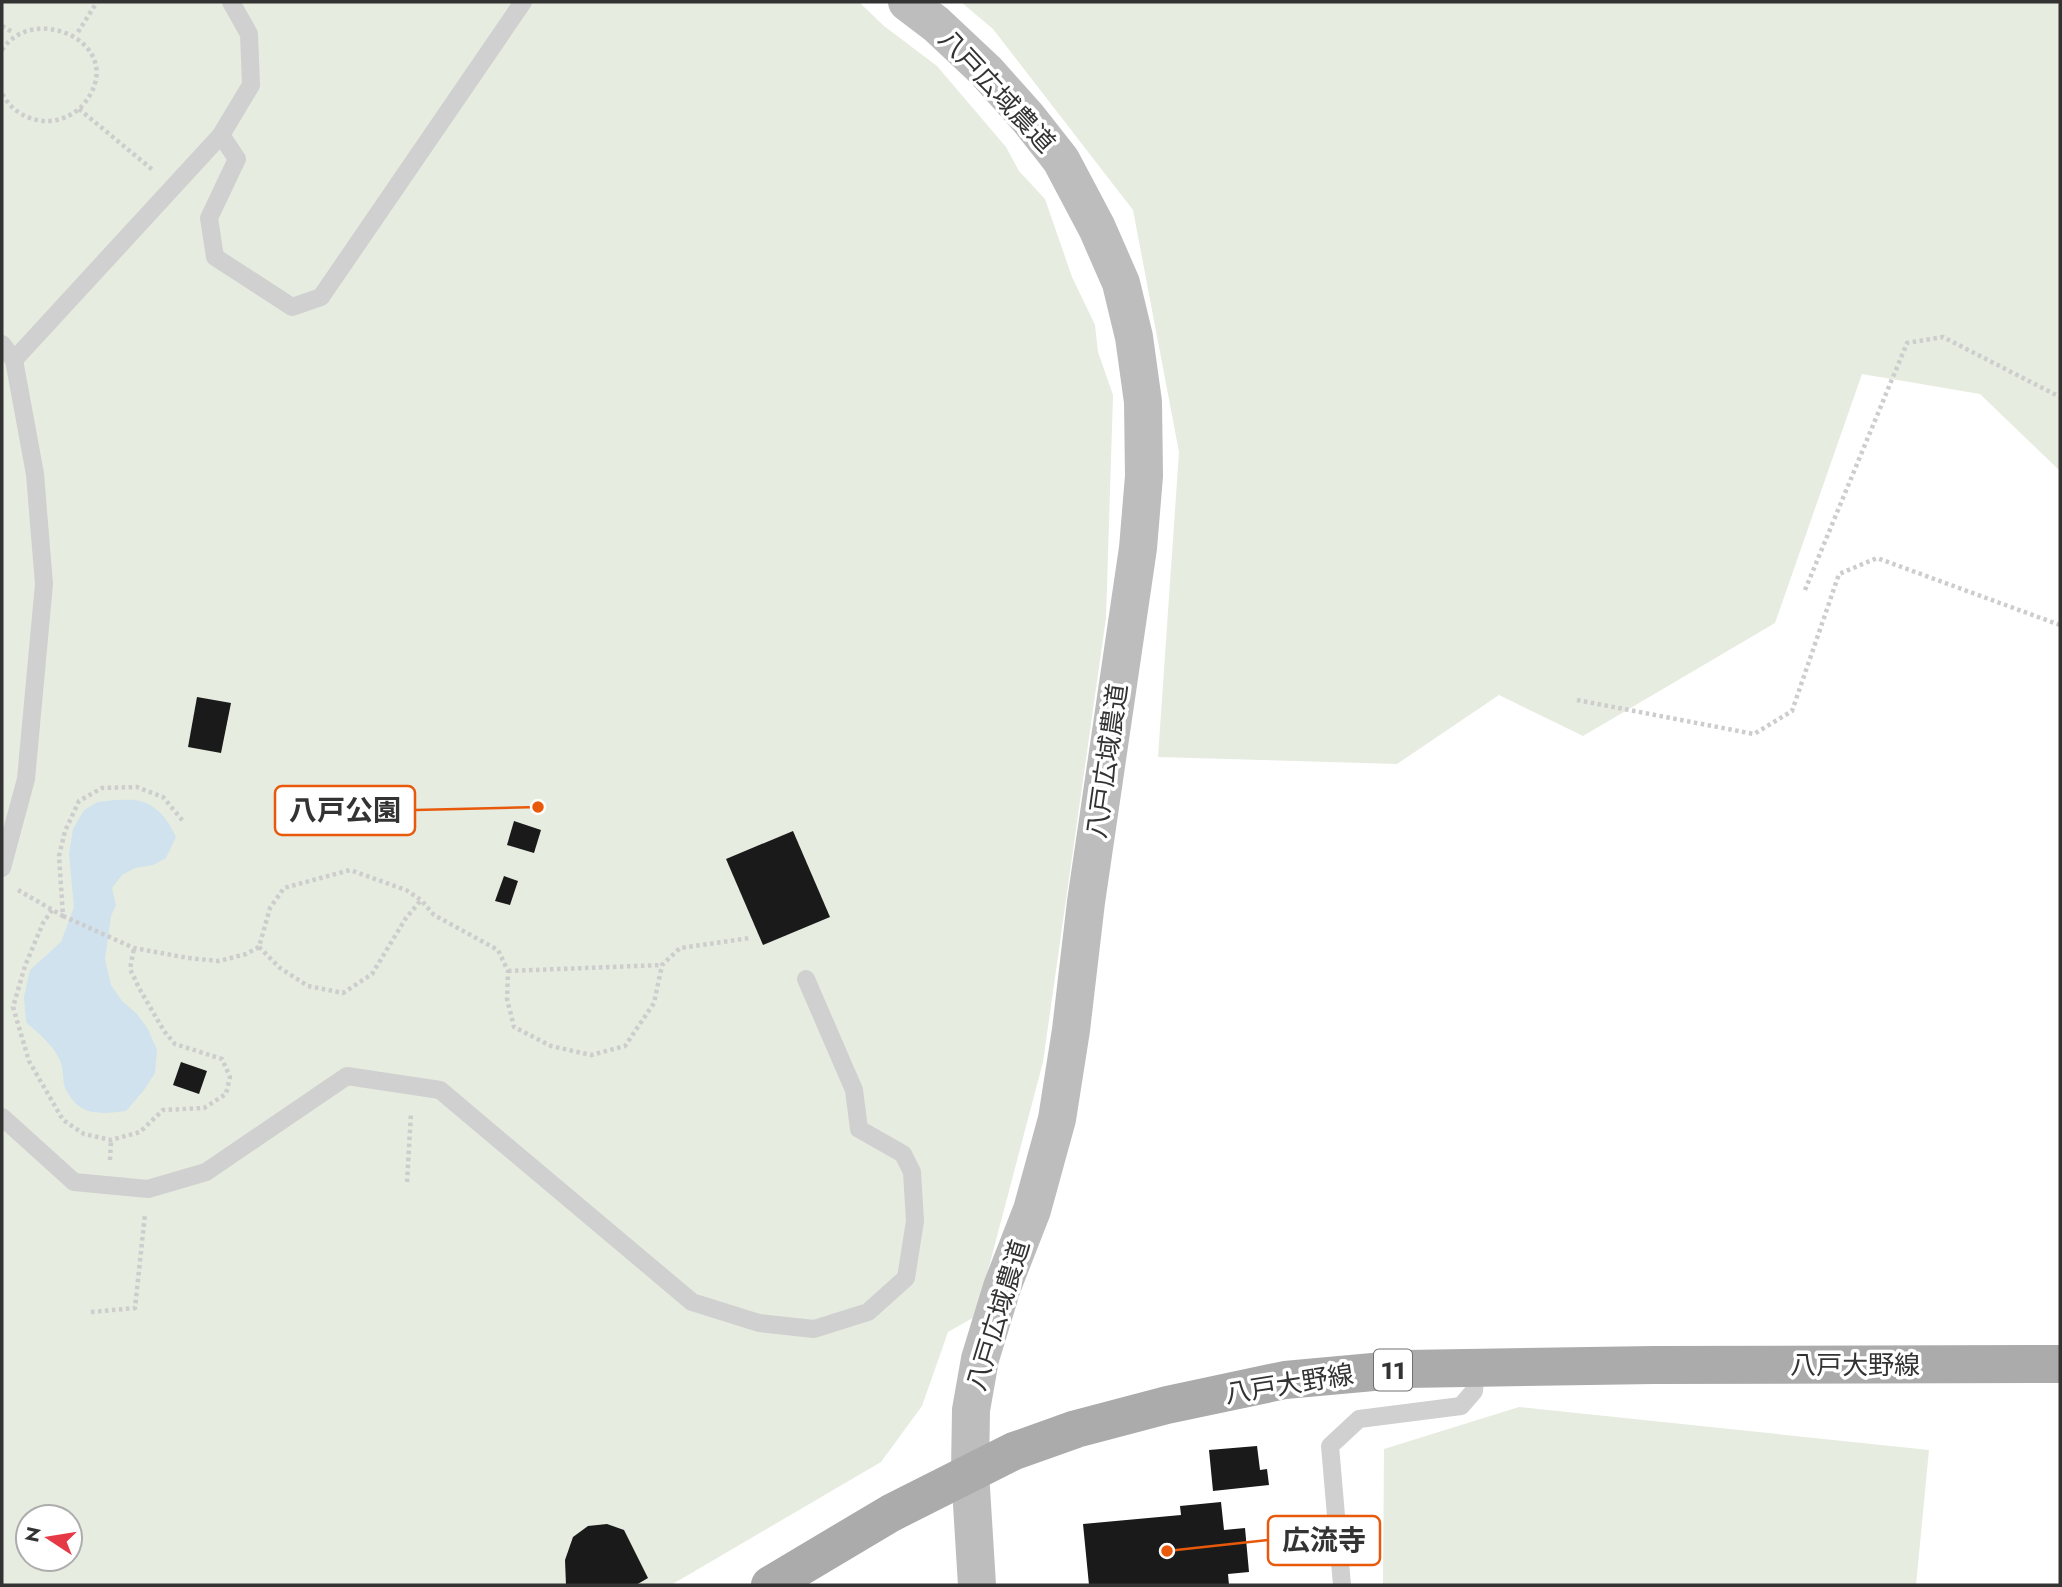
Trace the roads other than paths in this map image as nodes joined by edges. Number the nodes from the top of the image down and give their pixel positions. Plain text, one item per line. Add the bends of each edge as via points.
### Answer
1 (231, 2) edge
2 (523, 2) edge
3 (907, 2) edge
4 (221, 135) junction
5 (2, 344) edge
6 (14, 360) junction
7 (2, 867) edge
8 (806, 979) dead end
9 (2, 1117) edge
10 (2060, 1364) edge
11 (1476, 1367) junction
12 (970, 1472) junction
13 (770, 1585) edge
14 (977, 1585) edge
15 (1342, 1585) edge

1 - 4 lane via 249,34 251,85
2 - 4 lane via 321,297 292,307 215,257 209,218 237,159
3 - 12 street, 八戸広域農道 via 986,71 1061,160 1121,284 1143,402 1138,548 1057,1119 1032,1210 980,1359 971,1410
4 - 6 lane
5 - 6 lane
6 - 7 lane via 35,474 44,584 26,779
8 - 9 lane via 854,1090 859,1129 903,1154 912,1172 915,1221 906,1278 868,1312 814,1329 759,1323 692,1302 440,1090 347,1076 206,1172 148,1189 74,1182
10 - 11 main road, 八戸大野線 / 11
11 - 12 main road, 八戸大野線 / 11 via 1285,1380 1076,1429
11 - 15 lane via 1474,1391 1461,1406 1359,1419 1330,1446
12 - 13 main road, 八戸大野線 / 11
12 - 14 street, 八戸広域農道

